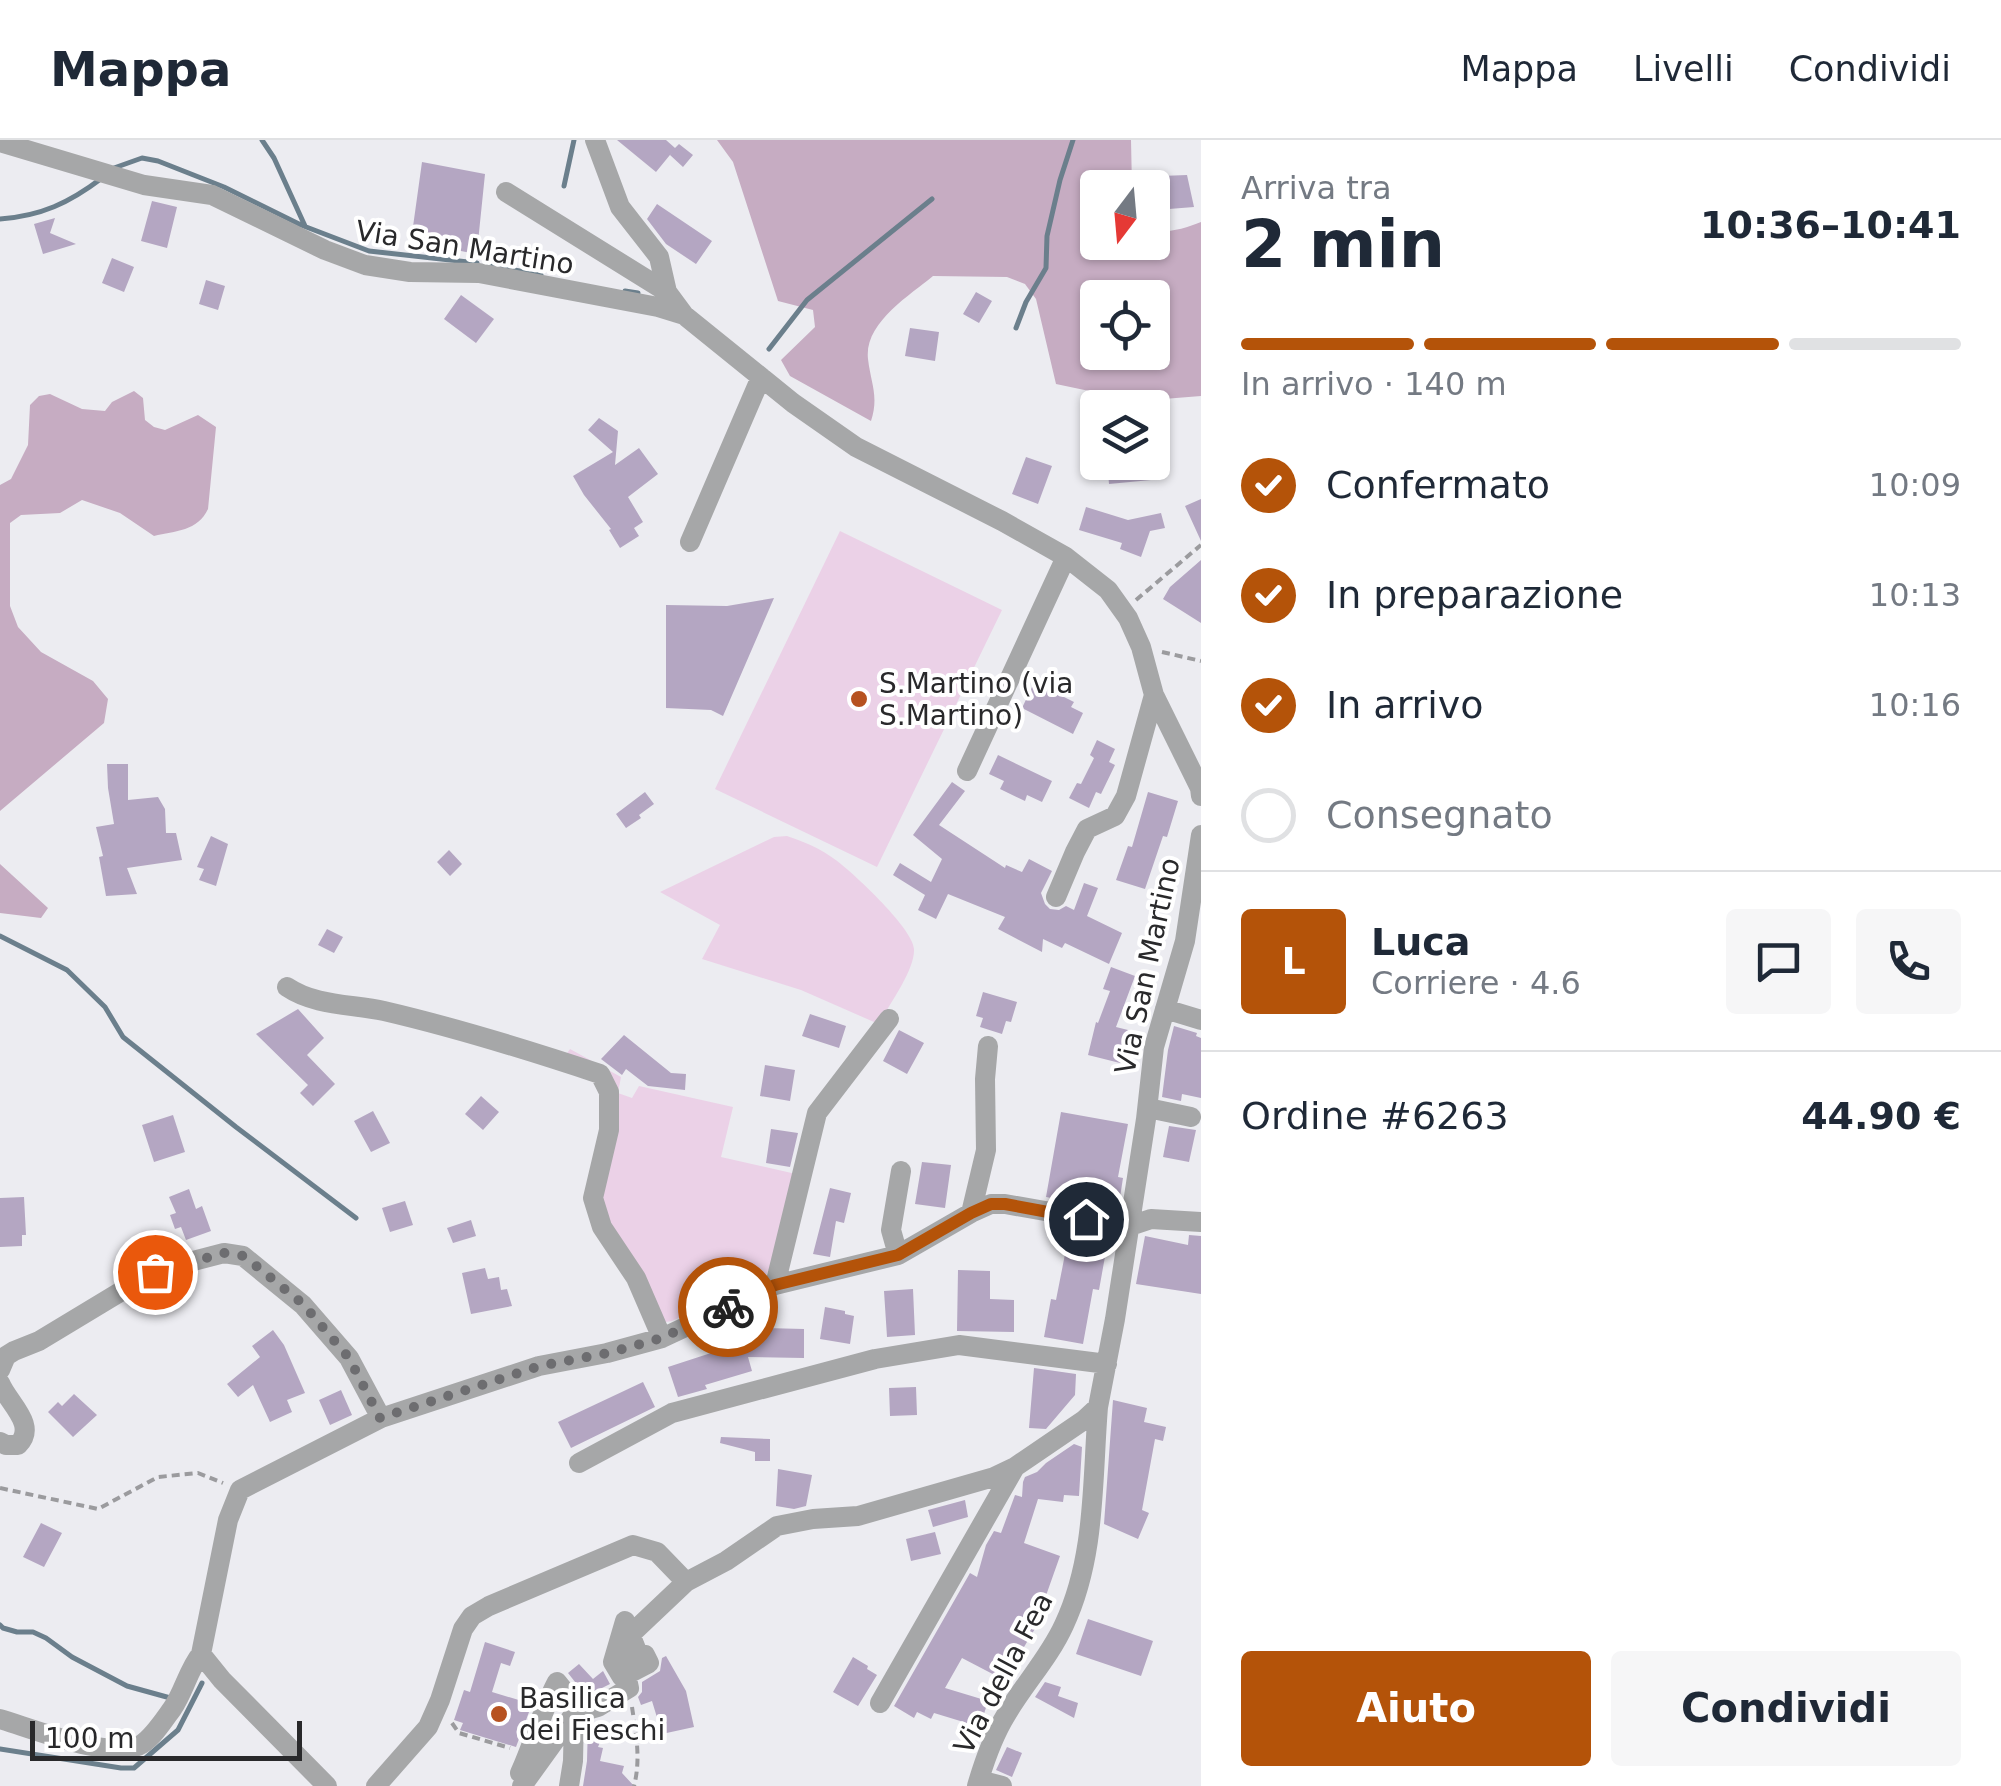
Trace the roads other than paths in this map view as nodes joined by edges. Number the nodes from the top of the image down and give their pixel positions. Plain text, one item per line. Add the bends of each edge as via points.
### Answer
1 (595, 140) edge
2 (0, 142) edge
3 (506, 192) dead end
4 (668, 292) junction
5 (684, 315) junction
6 (761, 377) junction
7 (690, 542) dead end
8 (1066, 557) junction
9 (1154, 695) junction
10 (967, 771) dead end
11 (1201, 796) edge
12 (1201, 835) edge
13 (1198, 881) edge
14 (1056, 897) dead end
15 (287, 987) dead end
16 (1166, 1009) junction
17 (889, 1019) dead end
18 (1201, 1020) edge
19 (988, 1046) dead end
20 (1148, 1108) junction
21 (1192, 1117) dead end
22 (901, 1171) dead end
23 (971, 1213) junction
24 (1201, 1222) edge
25 (1130, 1226) junction
26 (898, 1255) junction
27 (775, 1285) junction
28 (662, 1338) junction
29 (1107, 1364) junction
30 (0, 1370) edge
31 (0, 1383) edge
32 (1098, 1407) junction
33 (380, 1418) junction
34 (0, 1442) edge
35 (578, 1462) dead end
36 (1015, 1468) junction
37 (686, 1582) junction
38 (201, 1654) junction
39 (880, 1704) dead end
40 (574, 1714) junction
41 (0, 1718) edge
42 (978, 1783) edge
43 (326, 1786) edge
44 (376, 1786) edge
45 (514, 1786) edge
46 (522, 1786) edge
47 (569, 1786) edge
48 (1002, 1786) edge

1 - 4 street via 620,207 658,257
2 - 5 street, Via San Martino via 144,185 212,195 365,265 479,274
3 - 4 street
4 - 5 street
5 - 6 street, Via San Martino
6 - 7 street
6 - 8 street, Via San Martino via 856,447
8 - 9 street, Via San Martino via 1123,610
8 - 10 street
9 - 11 street, Via San Martino
9 - 14 street via 1126,796 1114,816 1087,830
12 - 13 street, Via San Martino
13 - 16 street, Via San Martino
15 - 28 street via 302,997 381,1010 600,1074 610,1092 608,1130 593,1198
16 - 18 street
16 - 20 street, Via San Martino via 1154,1046
17 - 27 street via 817,1113
19 - 23 street via 986,1150
20 - 21 street
20 - 25 street, Via San Martino
22 - 26 street via 891,1230
23 - 25 street via 1005,1204
23 - 26 street
24 - 25 street via 1151,1219
25 - 29 street, Via San Martino
26 - 27 street
27 - 28 street
28 - 33 street via 540,1366
29 - 32 street, Via della Fea
29 - 35 street via 959,1344 875,1359 672,1413
30 - 33 street via 6,1356 155,1272 224,1253 244,1256 303,1304 349,1358
31 - 34 street via 26,1428 18,1444
32 - 36 street
32 - 42 street, Via della Fea via 1090,1541 1072,1606 1053,1648 1005,1716
33 - 38 street via 240,1490
36 - 37 street via 858,1516 777,1526
36 - 39 street
37 - 40 street via 630,1635 627,1681 598,1707
37 - 44 street via 657,1552 634,1545 472,1616 428,1727
38 - 41 street via 174,1706 134,1748 87,1745
38 - 43 street
40 - 45 street via 578,1708 557,1682
40 - 46 street
40 - 47 street
42 - 48 street

